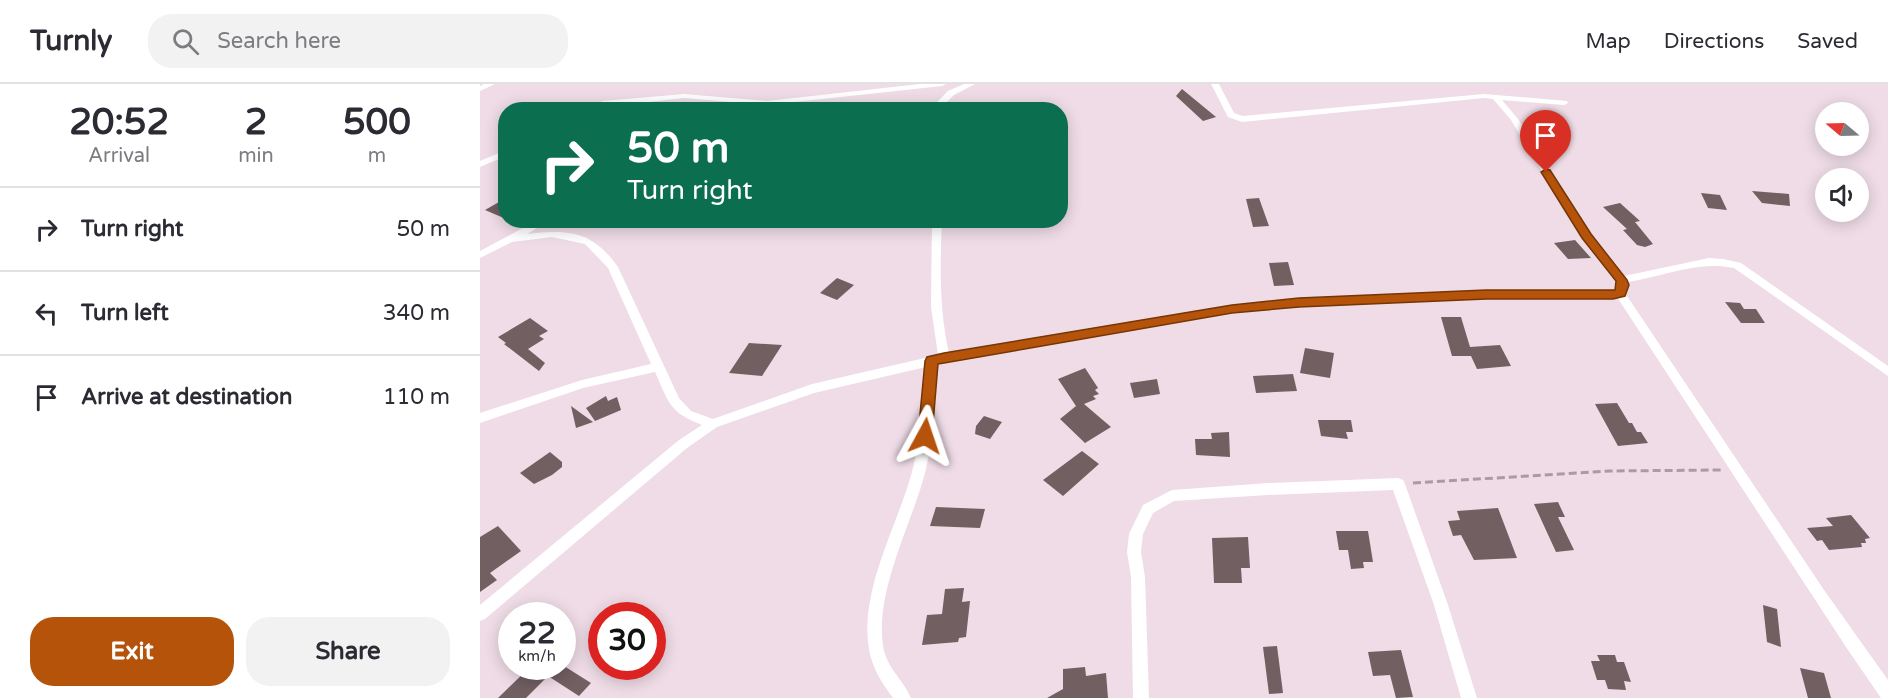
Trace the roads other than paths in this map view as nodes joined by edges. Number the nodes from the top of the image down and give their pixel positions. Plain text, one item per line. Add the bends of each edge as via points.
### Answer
1 (491, 84) edge
2 (942, 84) edge
3 (971, 84) edge
4 (1215, 84) edge
5 (928, 86) junction
6 (480, 89) edge
7 (1496, 97) junction
8 (730, 101) joint
9 (615, 102) edge
10 (748, 102) edge
11 (776, 102) edge
12 (936, 102) edge
13 (943, 102) edge
14 (1564, 103) dead end
15 (498, 156) edge
16 (480, 164) edge
17 (532, 228) edge
18 (937, 228) edge
19 (512, 239) junction
20 (480, 255) edge
21 (1621, 286) junction
22 (938, 359) junction
23 (659, 367) junction
24 (1888, 372) edge
25 (480, 418) edge
26 (713, 424) junction
27 (480, 614) edge
28 (1888, 694) edge
29 (903, 698) edge
30 (1141, 698) edge
31 (1469, 698) edge

1 - 6 street
2 - 5 street
3 - 13 street via 951,93
4 - 7 street via 1231,115 1242,119
5 - 11 street
5 - 12 street
7 - 14 street
7 - 21 street
8 - 9 street via 684,96
8 - 10 street
15 - 16 street
17 - 19 street
18 - 22 street
19 - 20 street
19 - 23 street via 552,234 591,243 613,267
21 - 22 street via 1613,295 1486,294 1299,302 1232,309
21 - 24 street via 1713,260 1737,266
21 - 28 street via 1816,591
22 - 26 street via 812,389
22 - 29 street via 919,471 880,590 876,627 884,671
23 - 25 street via 582,384
23 - 26 street via 674,401 687,414
26 - 27 street via 682,444
30 - 31 street via 1134,552 1136,534 1148,509 1172,496 1398,484 1441,604

